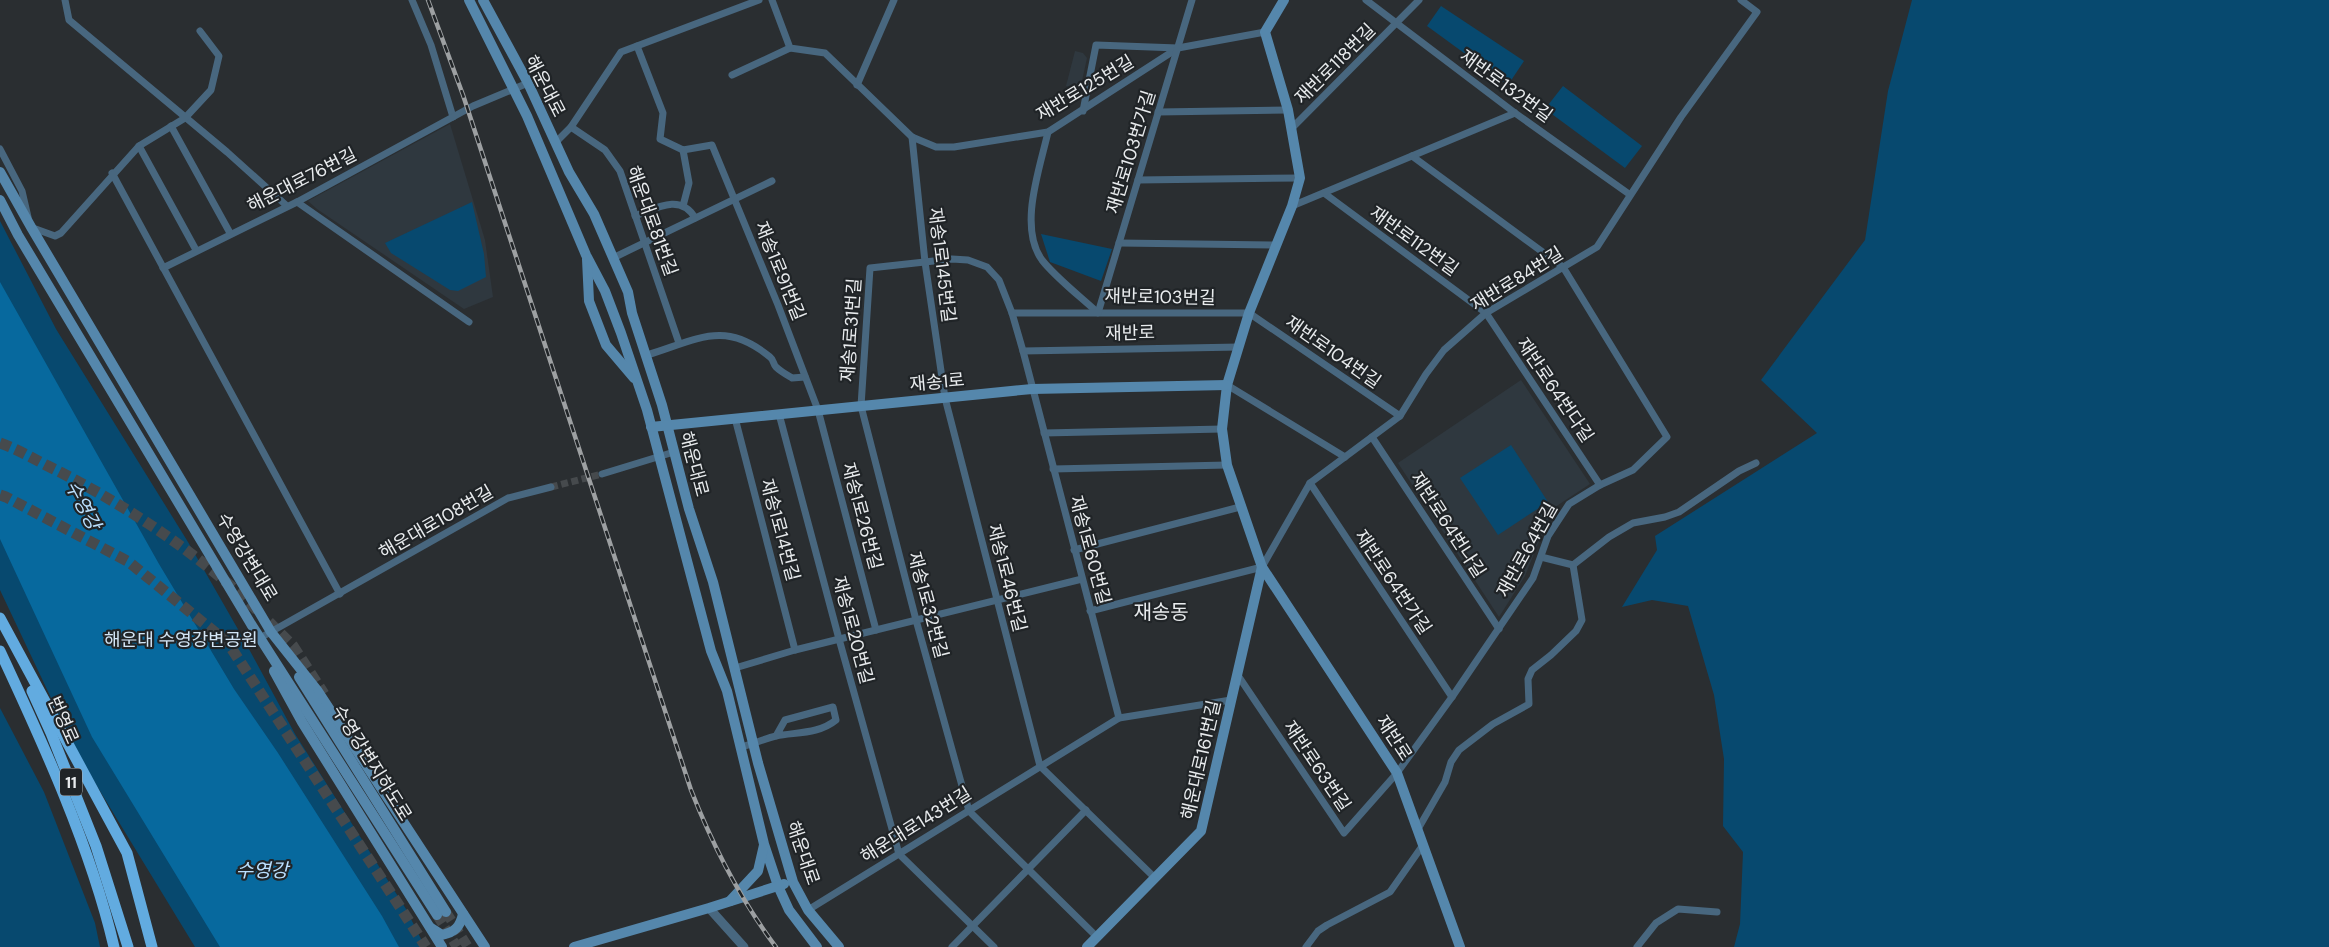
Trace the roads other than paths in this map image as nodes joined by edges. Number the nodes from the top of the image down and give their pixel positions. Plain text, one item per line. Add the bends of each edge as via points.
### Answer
1 (65, 0) edge
2 (412, 0) edge
3 (469, 0) edge
4 (483, 0) edge
5 (759, 0) edge
6 (772, 0) edge
7 (894, 0) edge
8 (1192, 0) edge
9 (1284, 0) edge
10 (1366, 0) edge
11 (1419, 0) edge
12 (1741, 0) edge
13 (744, 3) edge
14 (1397, 25) junction
15 (200, 31) dead end
16 (1265, 32) junction
17 (636, 46) junction
18 (790, 48) junction
19 (1178, 48) junction
20 (732, 75) dead end
21 (528, 84) junction
22 (857, 84) junction
23 (514, 89) junction
24 (1288, 110) junction
25 (1083, 111) junction
26 (1158, 112) junction
27 (1515, 113) junction
28 (453, 117) junction
29 (185, 118) junction
30 (171, 126) junction
31 (571, 127) junction
32 (1292, 128) junction
33 (1048, 132) junction
34 (912, 137) junction
35 (555, 142) junction
36 (138, 146) junction
37 (0, 149) edge
38 (683, 150) junction
39 (1412, 156) junction
40 (0, 172) edge
41 (112, 173) junction
42 (1300, 178) junction
43 (1138, 180) junction
44 (772, 181) dead end
45 (1324, 193) junction
46 (1629, 194) junction
47 (735, 199) junction
48 (0, 200) edge
49 (297, 202) junction
50 (287, 206) junction
51 (683, 206) junction
52 (1292, 206) junction
53 (0, 211) edge
54 (635, 216) junction
55 (695, 218) junction
56 (31, 227) junction
57 (230, 233) junction
58 (18, 235) junction
59 (644, 243) junction
60 (1119, 243) junction
61 (1276, 246) junction
62 (196, 250) junction
63 (586, 255) junction
64 (615, 257) junction
65 (925, 262) junction
66 (1563, 267) junction
67 (163, 268) junction
68 (1012, 313) junction
69 (1098, 313) junction
70 (1249, 313) junction
71 (1486, 313) junction
72 (469, 322) dead end
73 (679, 343) junction
74 (1239, 347) junction
75 (1023, 351) junction
76 (647, 355) junction
77 (805, 376) junction
78 (639, 385) junction
79 (1227, 385) junction
80 (1032, 389) junction
81 (945, 398) junction
82 (861, 406) junction
83 (818, 410) junction
84 (780, 414) junction
85 (1400, 416) junction
86 (735, 418) junction
87 (667, 424) junction
88 (651, 427) junction
89 (1222, 428) junction
90 (1044, 433) junction
91 (1372, 437) junction
92 (674, 452) junction
93 (659, 456) junction
94 (1345, 457) junction
95 (1756, 464) dead end
96 (1227, 465) junction
97 (1053, 469) junction
98 (602, 474) tunnel mouth
99 (1310, 483) junction
100 (1600, 484) junction
101 (551, 487) tunnel mouth
102 (1240, 507) junction
103 (1074, 550) junction
104 (1541, 557) junction
105 (1572, 565) junction
106 (1262, 567) junction
107 (1082, 579) junction
108 (340, 594) junction
109 (997, 600) junction
110 (1090, 610) junction
111 (0, 618) edge
112 (916, 620) junction
113 (0, 622) edge
114 (1499, 629) junction
115 (876, 630) junction
116 (271, 632) junction
117 (260, 638) junction
118 (839, 639) junction
119 (795, 650) junction
120 (0, 651) edge
121 (735, 668) junction
122 (0, 670) edge
123 (1237, 674) junction
124 (1452, 697) junction
125 (1231, 700) junction
126 (1119, 718) junction
127 (776, 736) junction
128 (754, 744) junction
129 (742, 747) junction
130 (51, 764) junction
131 (1040, 766) junction
132 (1397, 773) junction
133 (1086, 810) junction
134 (969, 811) junction
135 (1418, 828) junction
136 (764, 844) junction
137 (1423, 845) junction
138 (899, 854) junction
139 (1028, 869) junction
140 (1155, 878) junction
141 (793, 882) junction
142 (778, 886) junction
143 (727, 903) junction
144 (710, 908) junction
145 (808, 910) junction
146 (1717, 912) dead end
147 (463, 914) junction
148 (973, 926) junction
149 (430, 928) junction
150 (1097, 937) junction
151 (114, 947) edge
152 (128, 947) edge
153 (152, 947) edge
154 (442, 947) edge
155 (485, 947) edge
156 (576, 947) edge
157 (744, 947) edge
158 (817, 947) edge
159 (839, 947) edge
160 (952, 947) edge
161 (994, 947) edge
162 (1087, 947) edge
163 (1306, 947) edge
164 (1460, 947) edge
165 (1637, 947) edge

1 - 29 street via 69,20
2 - 28 street via 431,46
3 - 23 main road, 해운대로
4 - 21 main road, 해운대로
5 - 13 street
6 - 18 street
7 - 22 street
8 - 19 street, 재반로103번가길
9 - 16 main road
10 - 14 street, 재반로132번길
11 - 14 street, 재반로118번길
12 - 46 street, 재반로84번길 via 1757,12
13 - 17 street
14 - 27 street, 재반로132번길
14 - 32 street, 재반로118번길
15 - 29 street via 219,56 211,90
16 - 19 street, 재반로125번길
16 - 24 main road, 재반로
17 - 31 street via 621,52
17 - 38 street via 663,112 660,139
18 - 20 street
18 - 22 street, 재반로125번길 via 825,53
19 - 25 street, 재반로125번길
19 - 25 street via 1096,45
19 - 26 street, 재반로103번가길
21 - 23 street, 해운대로76번길
21 - 35 main road, 해운대로
22 - 34 street, 재반로125번길
23 - 28 street, 해운대로76번길
23 - 63 main road, 해운대로
24 - 26 street
24 - 32 main road, 재반로
25 - 33 street, 재반로125번길
26 - 43 street, 재반로103번가길
27 - 39 street
27 - 46 street, 재반로132번길
28 - 49 street, 해운대로76번길
29 - 30 street
29 - 50 street
30 - 36 street
30 - 57 street
31 - 35 street
31 - 54 street, 해운대로81번길 via 605,150 620,171
32 - 42 main road, 재반로
33 - 34 street, 재반로125번길 via 954,147 936,147
33 - 69 street, 재반로103번길 via 1031,214 1035,247 1042,260
34 - 65 street, 재송1로145번길
35 - 64 main road, 해운대로
36 - 41 street
36 - 62 street
37 - 56 street via 22,191
38 - 47 street, 재송1로91번길 via 712,145
38 - 51 street via 689,183
39 - 45 street
39 - 66 street
40 - 56 main road, 수영강변대로
41 - 56 street via 55,236
41 - 67 street
42 - 43 street
42 - 52 main road, 재반로
43 - 60 street, 재반로103번가길
44 - 47 street
45 - 52 street
45 - 71 street, 재반로112번길
46 - 66 street, 재반로84번길 via 1597,247
47 - 55 street
47 - 77 street, 재송1로91번길
48 - 58 main road
49 - 50 street, 해운대로76번길
49 - 72 street
50 - 57 street, 해운대로76번길
51 - 54 street via 678,203
51 - 55 street via 690,208
52 - 61 main road, 재반로
53 - 58 street
54 - 59 street, 해운대로81번길
55 - 59 street
56 - 116 main road, 수영강변대로
57 - 62 street, 해운대로76번길
58 - 117 main road
59 - 64 street
59 - 73 street, 해운대로81번길
60 - 61 street
60 - 69 street, 재반로103번가길
61 - 70 main road, 재반로
62 - 67 street, 해운대로76번길
63 - 78 main road, 해운대로 via 605,291
63 - 78 main road via 589,301 606,345
64 - 76 main road, 해운대로
65 - 68 street, 재송1로31번길 via 968,260 987,267 999,280
65 - 81 street, 재송1로145번길
65 - 82 street, 재송1로31번길 via 870,268
66 - 71 street, 재반로84번길
66 - 100 street, 재반로64번길 via 1667,437 1633,470
67 - 108 street
68 - 69 street
68 - 75 street, 재송1로31번길
69 - 70 street, 재반로103번길
70 - 74 main road, 재반로
70 - 85 street, 재반로104번길
71 - 85 street, 재반로84번길 via 1444,350
71 - 100 street, 재반로64번다길
73 - 76 street
73 - 77 street via 703,336 730,335 748,342 773,359 775,366 792,378
74 - 75 street, 재반로
74 - 79 main road, 재반로
75 - 80 street, 재송1로31번길
76 - 87 main road, 해운대로
77 - 83 street, 재송1로91번길
78 - 88 main road, 해운대로
79 - 80 main road, 재송1로
79 - 89 main road, 재반로
79 - 94 street
80 - 81 main road, 재송1로
80 - 90 street, 재송1로60번길
81 - 82 main road, 재송1로
81 - 109 street, 재송1로46번길
82 - 83 main road, 재송1로
82 - 112 street, 재송1로32번길
83 - 84 main road, 재송1로
83 - 115 street, 재송1로26번길
84 - 86 main road, 재송1로
84 - 118 street, 재송1로20번길
85 - 91 street, 재반로84번길
86 - 87 main road, 재송1로
86 - 119 street, 재송1로14번길
87 - 88 main road, 재송1로
87 - 92 main road, 해운대로
88 - 93 main road, 해운대로
89 - 90 street
89 - 96 main road, 재반로
90 - 97 street, 재송1로60번길
91 - 94 street, 재반로84번길
91 - 114 street, 재반로64번나길
92 - 93 street
92 - 121 main road, 해운대로
93 - 98 street
93 - 129 main road, 해운대로 via 711,651 727,691
94 - 99 street, 재반로84번길
95 - 105 street via 1739,470 1679,512 1633,523
96 - 97 street
96 - 102 main road, 재반로
97 - 103 street, 재송1로60번길
99 - 106 street, 재반로84번길
99 - 124 street, 재반로64번가길
100 - 104 street, 재반로64번길 via 1569,504 1548,536
101 - 108 street, 해운대로108번길 via 508,498
102 - 103 street
102 - 106 main road, 재반로
103 - 107 street, 재송1로60번길
104 - 105 street
104 - 114 street, 재반로64번길 via 1533,578
105 - 135 street via 1582,620 1576,631 1532,670 1528,679 1529,704 1493,724 1459,750
106 - 110 street
106 - 123 main road, 해운대로161번길
106 - 132 main road, 재반로
107 - 109 street
107 - 110 street, 재송1로60번길
108 - 116 street, 해운대로108번길
109 - 112 street
109 - 131 street, 재송1로46번길
110 - 126 street, 재송1로60번길
111 - 153 highway via 127,853
112 - 115 street
112 - 134 street, 재송1로32번길
113 - 152 highway, 번영로 / 11 via 51,733 96,846
114 - 124 street, 재반로64번길
115 - 118 street
116 - 117 street, 해운대로108번길
116 - 117 main road, 수영강변지하도로 via 442,914
116 - 147 main road, 수영강변대로 via 317,690
117 - 149 main road via 267,658 302,722
118 - 119 street
118 - 138 street, 재송1로20번길
119 - 121 street
120 - 130 highway, 번영로 / 11
121 - 128 main road, 해운대로
122 - 130 highway
123 - 125 main road, 해운대로161번길
123 - 132 street, 재반로63번길 via 1344,833
124 - 132 street, 재반로64번길
125 - 126 street, 해운대로143번길
125 - 140 main road, 해운대로161번길 via 1202,831
126 - 131 street, 해운대로143번길
127 - 127 street via 828,727 836,720 833,707 785,720
127 - 128 street
128 - 129 street
128 - 141 main road, 해운대로
129 - 136 main road, 해운대로
130 - 151 highway, 번영로 / 11 via 87,858
131 - 133 street
131 - 134 street, 해운대로143번길
132 - 135 main road, 재반로
133 - 139 street
133 - 140 street
134 - 138 street, 해운대로143번길
134 - 139 street
135 - 137 main road, 재반로
136 - 142 main road, 해운대로
136 - 143 main road via 758,871
137 - 163 street via 1390,892 1327,924
137 - 164 main road, 재반로
138 - 145 street, 해운대로143번길
138 - 148 street
139 - 148 street
139 - 150 street
140 - 150 main road, 해운대로161번길
141 - 142 main road
141 - 145 main road, 해운대로
142 - 143 main road
142 - 158 main road, 해운대로 via 789,910
143 - 144 main road
144 - 156 main road
144 - 157 street
145 - 159 main road, 해운대로
146 - 165 street via 1678,909 1656,923
147 - 149 main road via 460,926 452,932 442,935
147 - 155 main road, 수영강변대로
148 - 160 street
148 - 161 street
149 - 154 main road
150 - 162 main road, 해운대로161번길

